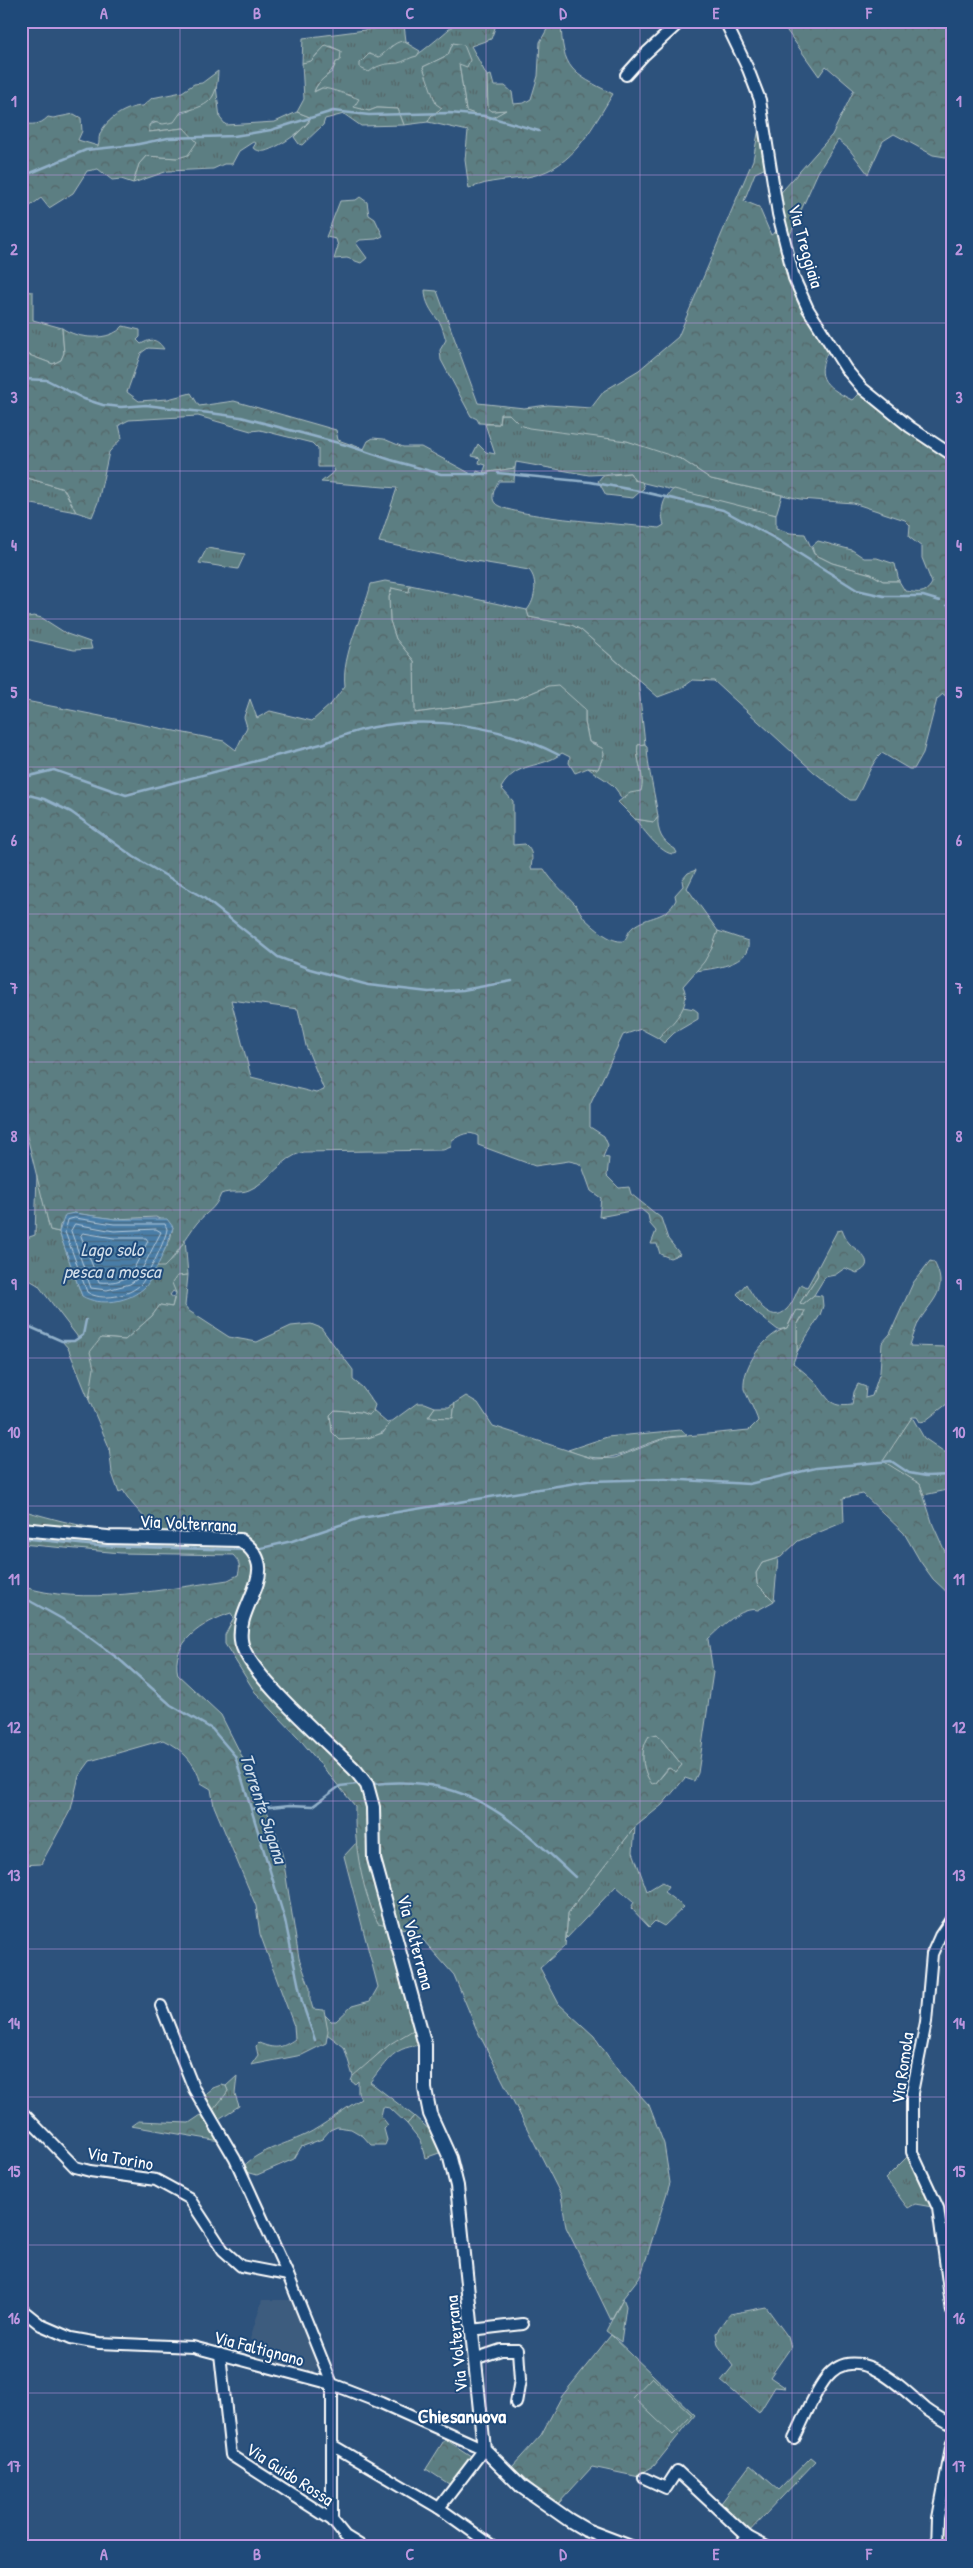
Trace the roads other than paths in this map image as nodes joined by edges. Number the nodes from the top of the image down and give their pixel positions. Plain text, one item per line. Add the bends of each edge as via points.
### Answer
1 (659, 21) edge
2 (724, 21) edge
3 (626, 76) dead end
4 (952, 455) edge
5 (21, 1529) edge
6 (952, 1918) edge
7 (161, 2006) dead end
8 (21, 2112) edge
9 (288, 2275) junction
10 (21, 2309) edge
11 (952, 2312) edge
12 (523, 2324) dead end
13 (471, 2330) junction
14 (220, 2354) junction
15 (474, 2359) junction
16 (332, 2384) junction
17 (516, 2403) dead end
18 (952, 2426) edge
19 (794, 2439) dead end
20 (952, 2443) edge
21 (332, 2445) junction
22 (484, 2449) junction
23 (644, 2478) dead end
24 (439, 2508) junction
25 (332, 2520) junction
26 (748, 2537) junction
27 (363, 2547) edge
28 (494, 2547) edge
29 (631, 2547) edge
30 (738, 2547) edge
31 (767, 2547) edge
32 (937, 2547) edge

1 - 3 street via 668,26 681,21
2 - 4 street, Via Treggiaia via 760,100 778,214 794,278 808,309 862,388 910,427
5 - 13 main road, Via Volterrana via 108,1537 240,1540 259,1558 260,1572 242,1622 240,1639 243,1652 264,1680 367,1785 373,1807 374,1859 425,2045 425,2089 430,2114 450,2158 457,2186
6 - 11 street, Via Romola via 932,1954 926,2022 912,2093 912,2152 938,2208
7 - 9 street via 194,2089 235,2159
8 - 9 street, Via Torino via 75,2167 156,2180 189,2198 223,2250 242,2266
9 - 16 street
10 - 14 street, Via Faltignano via 41,2325 71,2338 100,2343 184,2346
12 - 13 street
13 - 15 main road, Via Volterrana
14 - 16 street, Via Faltignano
14 - 25 street, Via Guido Rossa via 231,2455
15 - 17 street via 501,2350 518,2350 520,2380
15 - 22 main road, Via Volterrana
16 - 21 street
16 - 22 street, Via Faltignano
18 - 19 street via 880,2370 849,2365 835,2368 826,2378
20 - 32 street via 938,2518
21 - 24 street
21 - 25 street
22 - 24 street
22 - 29 main road via 522,2488 569,2520
23 - 26 street via 666,2488 677,2471
24 - 28 street
25 - 27 street, Via Guido Rossa via 345,2536
26 - 30 street
26 - 31 street

